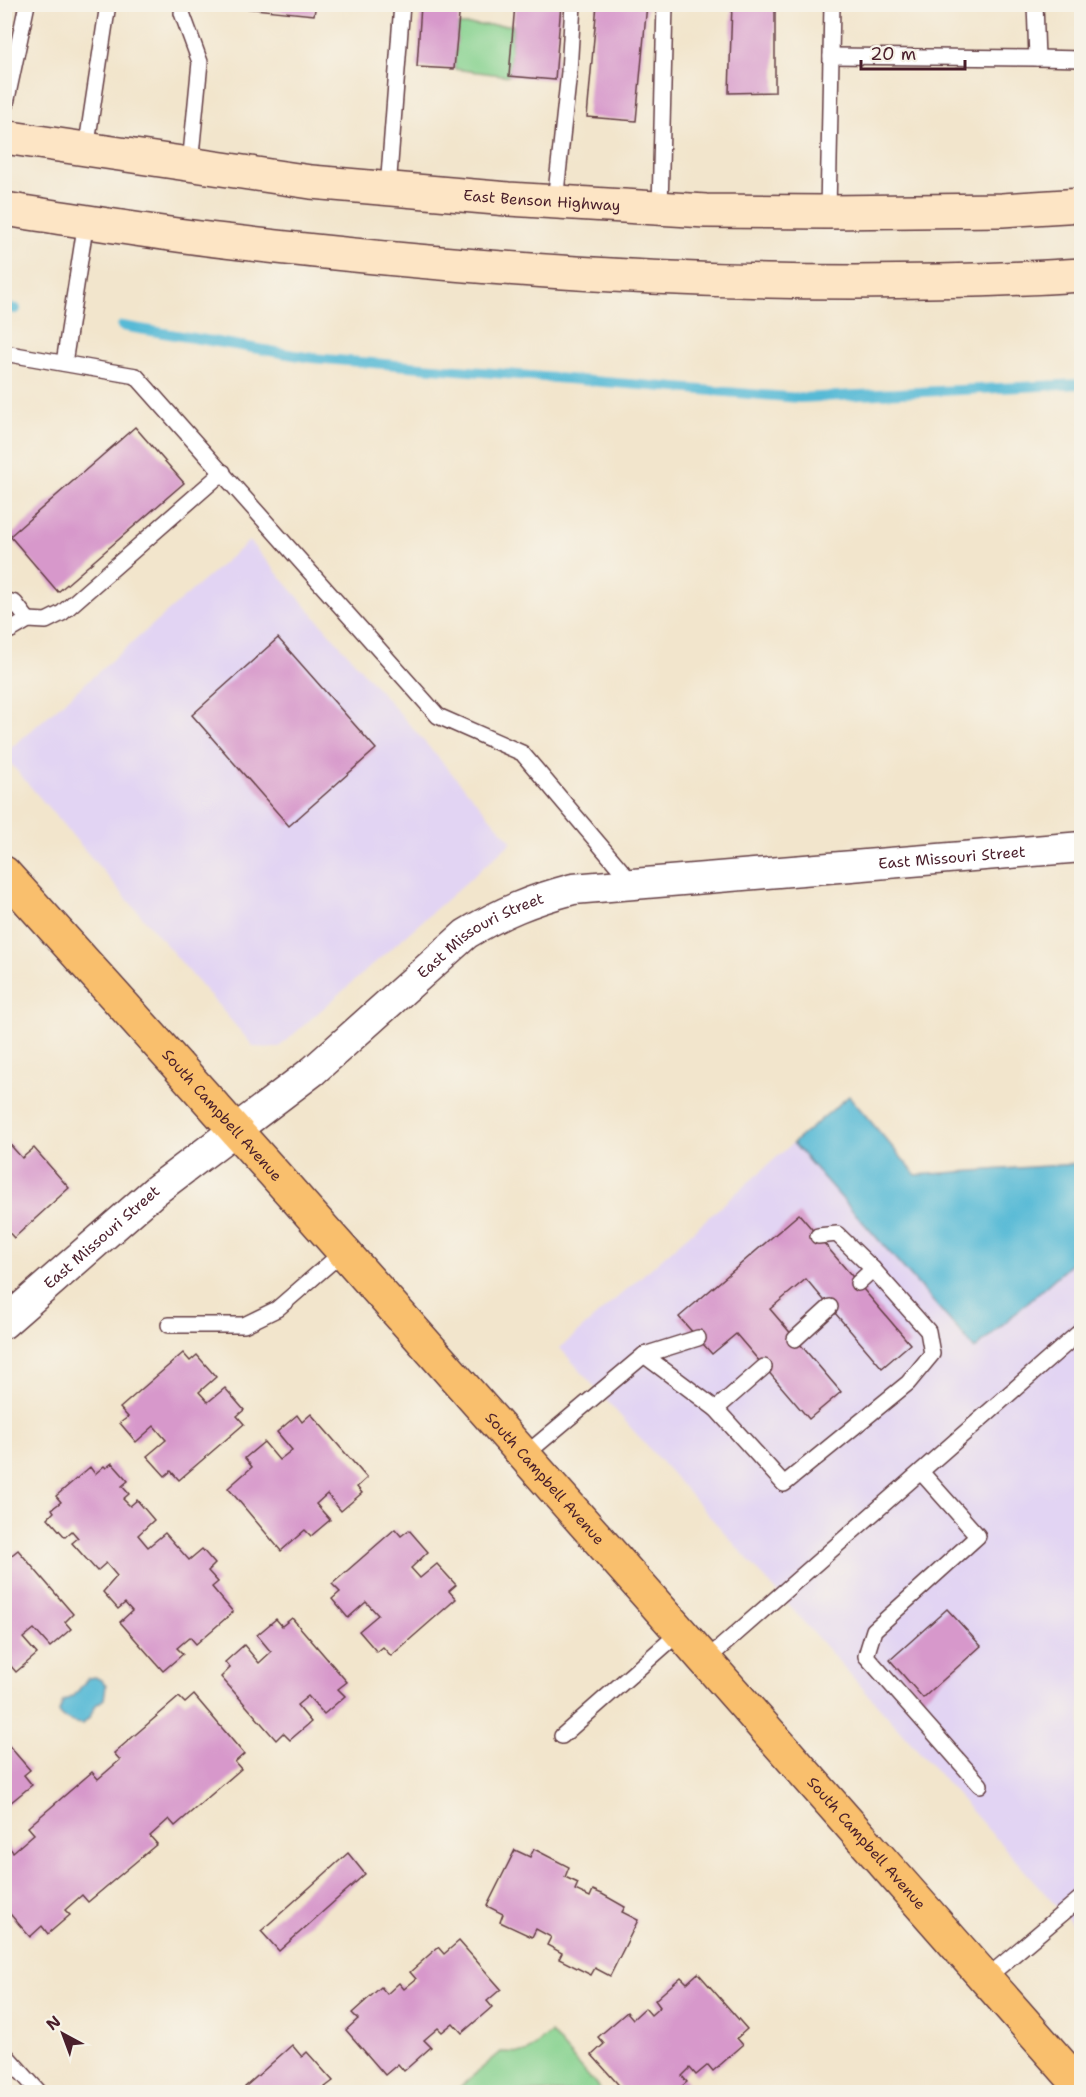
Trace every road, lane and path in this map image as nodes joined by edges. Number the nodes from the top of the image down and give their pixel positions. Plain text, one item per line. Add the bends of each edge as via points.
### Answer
1 (27, 4) edge
2 (108, 4) edge
3 (184, 4) edge
4 (402, 4) edge
5 (573, 4) edge
6 (665, 4) edge
7 (832, 4) edge
8 (1035, 4) edge
9 (831, 56) junction
10 (1037, 58) junction
11 (1082, 59) edge
12 (4, 113) edge
13 (4, 137) edge
14 (86, 150) junction
15 (190, 165) junction
16 (388, 189) junction
17 (555, 202) junction
18 (1082, 205) edge
19 (660, 208) junction
20 (4, 209) edge
21 (828, 212) junction
22 (86, 221) junction
23 (1082, 275) edge
24 (4, 353) edge
25 (64, 363) junction
26 (223, 472) junction
27 (4, 600) edge
28 (28, 620) junction
29 (4, 629) edge
30 (1082, 847) edge
31 (4, 873) edge
32 (632, 883) junction
33 (237, 1130) junction
34 (818, 1236) dead end
35 (344, 1251) junction
36 (873, 1269) junction
37 (858, 1283) dead end
38 (830, 1307) dead end
39 (4, 1323) edge
40 (169, 1325) dead end
41 (1082, 1330) edge
42 (698, 1338) dead end
43 (795, 1339) dead end
44 (644, 1355) junction
45 (764, 1367) dead end
46 (716, 1409) junction
47 (525, 1455) junction
48 (921, 1472) junction
49 (681, 1631) junction
50 (706, 1660) junction
51 (562, 1736) dead end
52 (980, 1785) dead end
53 (1082, 1897) edge
54 (986, 1979) junction
55 (4, 2053) edge
56 (1082, 2088) edge
57 (39, 2092) edge

1 - 12 lane
2 - 14 lane
3 - 15 lane via 182,13 200,62
4 - 16 lane
5 - 17 lane
6 - 19 lane
7 - 9 lane
8 - 10 lane
9 - 10 lane
9 - 21 lane
10 - 11 lane
13 - 14 main road, East Benson Highway
14 - 15 main road, East Benson Highway
15 - 16 main road, East Benson Highway
16 - 17 main road, East Benson Highway
17 - 19 main road, East Benson Highway
18 - 21 main road, East Benson Highway
19 - 21 main road, East Benson Highway
20 - 22 main road
22 - 23 main road via 223,241 479,266 674,278 866,282
22 - 25 lane
24 - 25 lane
25 - 26 lane via 136,376
26 - 28 lane via 62,613 46,621
26 - 32 lane via 438,716 522,753
27 - 28 lane via 15,603
28 - 29 lane via 11,630
30 - 32 street, East Missouri Street
31 - 33 main road, South Campbell Avenue
32 - 33 street, East Missouri Street via 542,897 494,916 466,934 313,1071
33 - 35 main road, South Campbell Avenue
33 - 39 street, East Missouri Street via 156,1190
34 - 36 lane via 837,1234
35 - 40 lane via 277,1309 244,1325
35 - 47 main road, South Campbell Avenue
36 - 37 lane
36 - 46 lane via 928,1331 932,1354 908,1383 784,1484
38 - 43 lane
41 - 48 lane
42 - 44 lane
44 - 46 lane
44 - 47 lane
45 - 46 lane
47 - 49 main road, South Campbell Avenue
48 - 50 lane
48 - 52 lane via 978,1536 874,1630 866,1656
49 - 50 main road, South Campbell Avenue
49 - 51 lane
50 - 54 main road, South Campbell Avenue
53 - 54 lane
54 - 56 main road, South Campbell Avenue
55 - 57 lane

